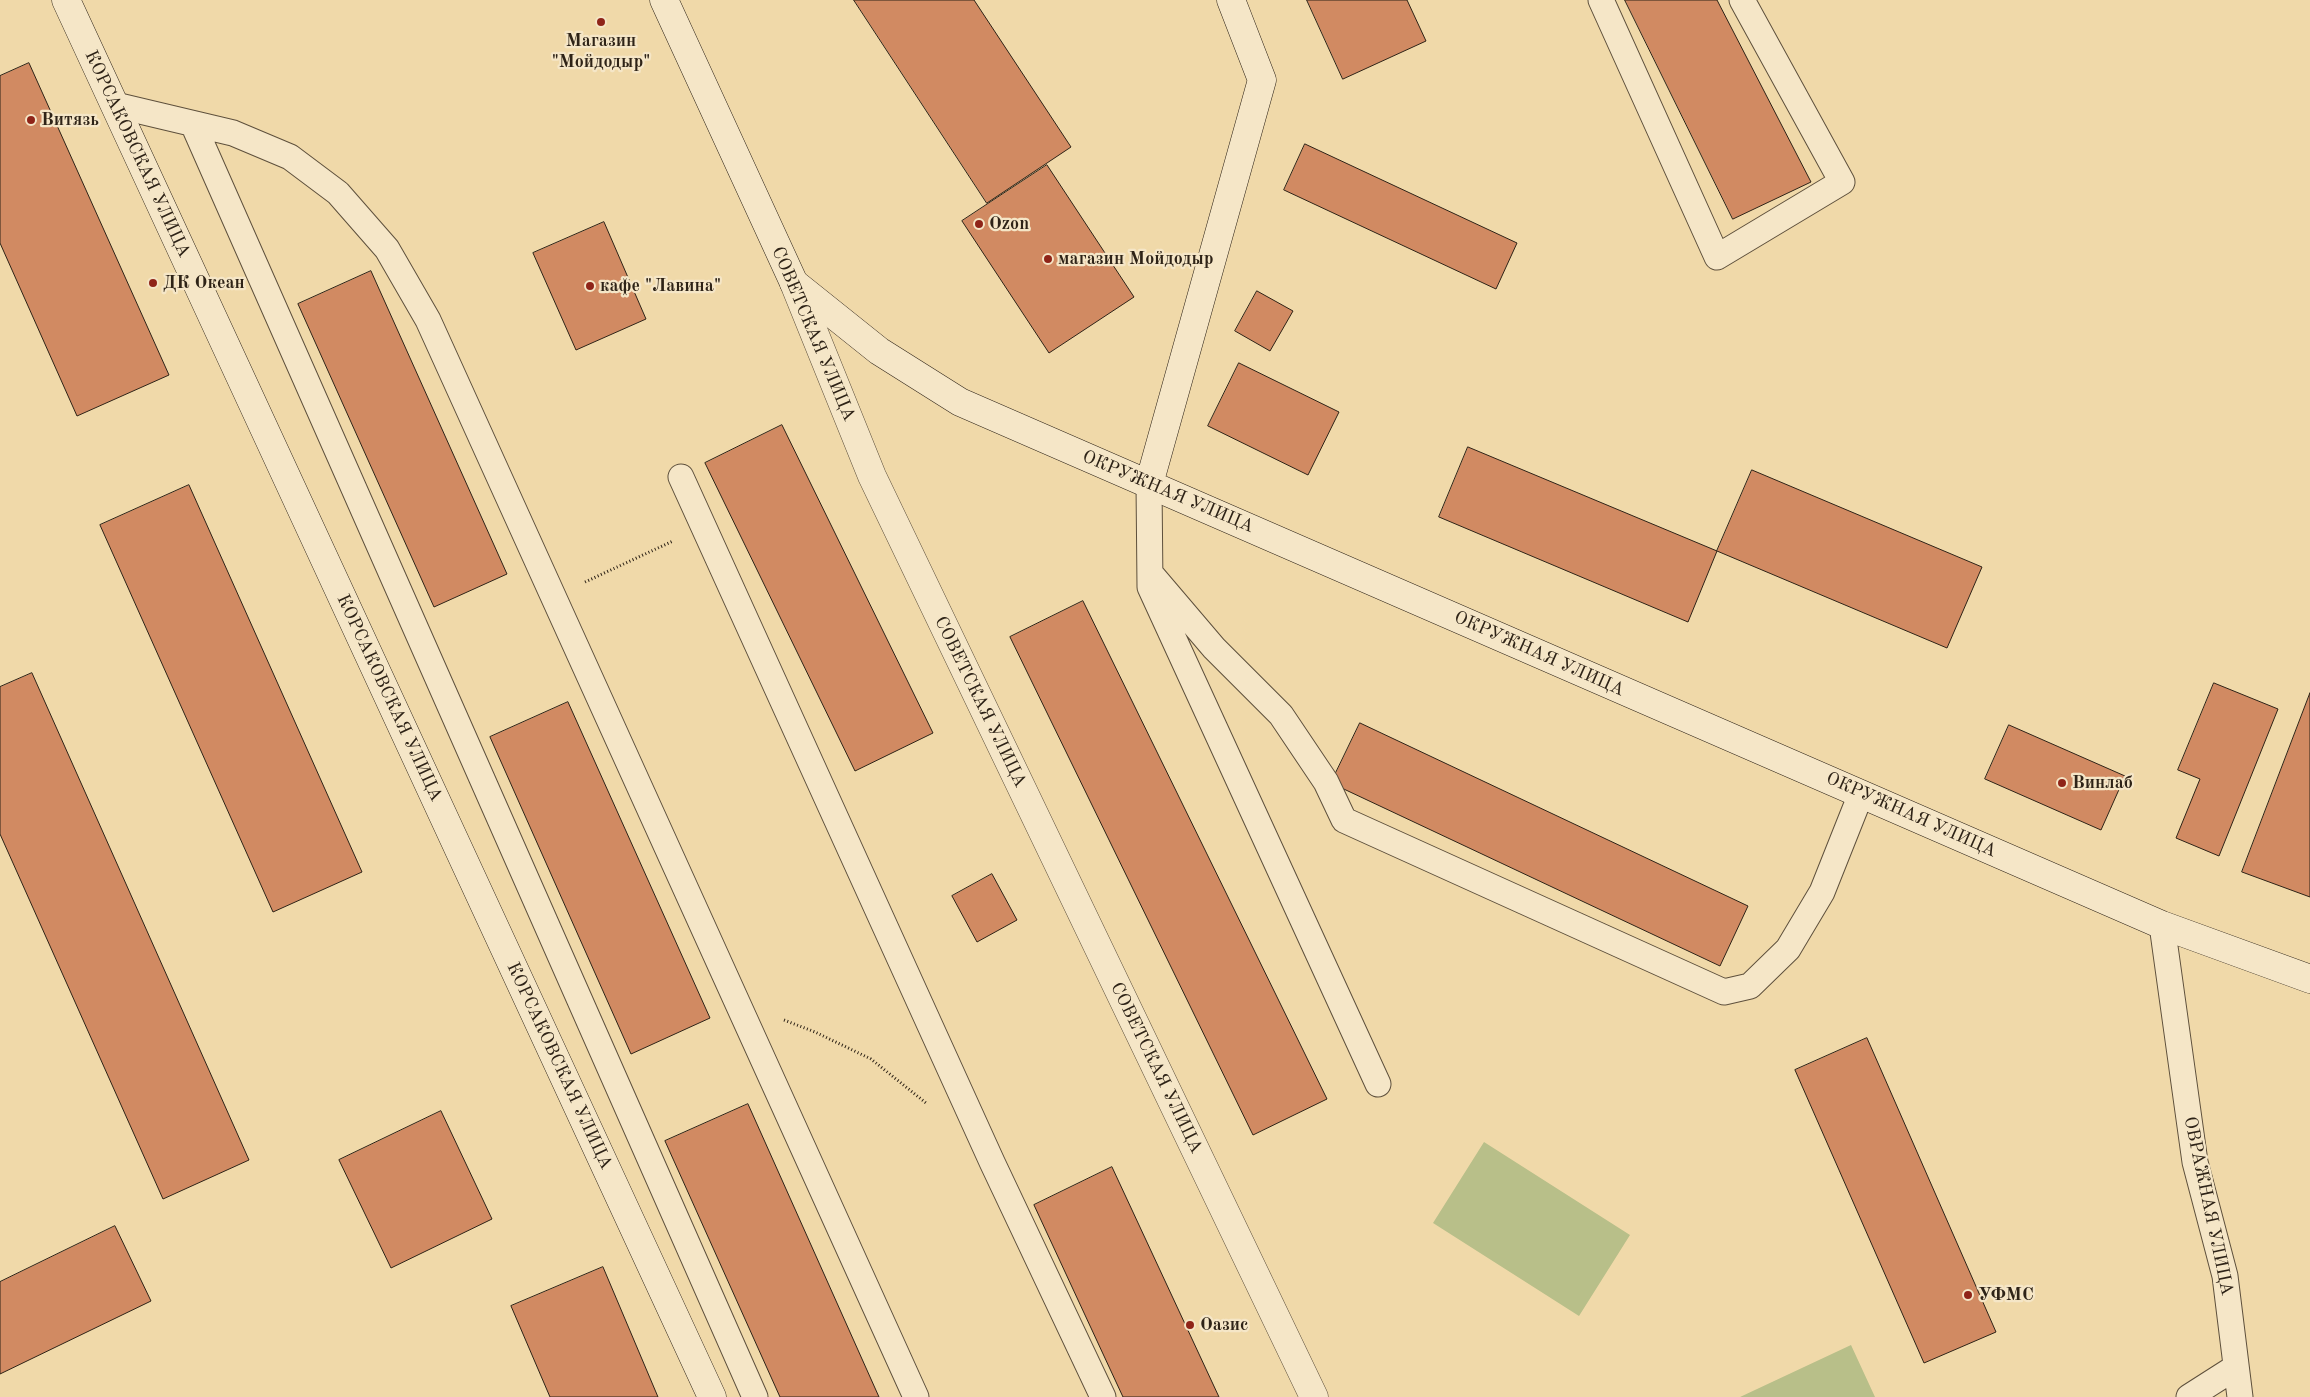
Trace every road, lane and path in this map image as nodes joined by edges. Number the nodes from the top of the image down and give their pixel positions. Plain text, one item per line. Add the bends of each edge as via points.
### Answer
1 (66, 0) edge
2 (664, 0) edge
3 (1231, 0) edge
4 (1601, 0) edge
5 (1742, 0) edge
6 (115, 105) junction
7 (193, 124) junction
8 (794, 283) junction
9 (680, 477) dead end
10 (1149, 484) junction
11 (704, 526) junction
12 (1151, 574) junction
13 (553, 597) junction
14 (1861, 794) junction
15 (2162, 925) junction
16 (2310, 978) edge
17 (744, 1017) junction
18 (1378, 1084) dead end
19 (932, 1108) dead end
20 (2236, 1367) junction
21 (712, 1397) edge
22 (755, 1397) edge
23 (916, 1397) edge
24 (1102, 1397) edge
25 (1314, 1397) edge
26 (2189, 1397) edge
27 (2240, 1397) edge

1 - 6 street, КОРСАКОВСКАЯ УЛИЦА
2 - 8 street, СОВЕТСКАЯ УЛИЦА
3 - 10 street via 1262,80
4 - 5 lane via 1717,257 1842,182
6 - 7 lane
6 - 21 street, КОРСАКОВСКАЯ УЛИЦА
7 - 13 lane via 234,133 290,158 338,193 387,249 428,320
7 - 22 lane
8 - 10 street, ОКРУЖНАЯ УЛИЦА via 879,351 960,402
8 - 25 street, СОВЕТСКАЯ УЛИЦА via 872,476
9 - 11 lane
10 - 12 lane
10 - 14 street, ОКРУЖНАЯ УЛИЦА
11 - 13 path
11 - 24 lane
12 - 14 lane via 1214,648 1281,715 1326,782 1344,820 1724,992 1750,986 1788,949 1822,892
12 - 18 lane via 1150,587
13 - 17 lane
14 - 15 street, ОКРУЖНАЯ УЛИЦА
15 - 16 street, ОКРУЖНАЯ УЛИЦА
15 - 20 lane, ОВРАЖНАЯ УЛИЦА via 2195,1162 2225,1276
17 - 19 path via 771,1015 871,1059
17 - 23 lane
20 - 26 lane
20 - 27 lane, ОВРАЖНАЯ УЛИЦА

